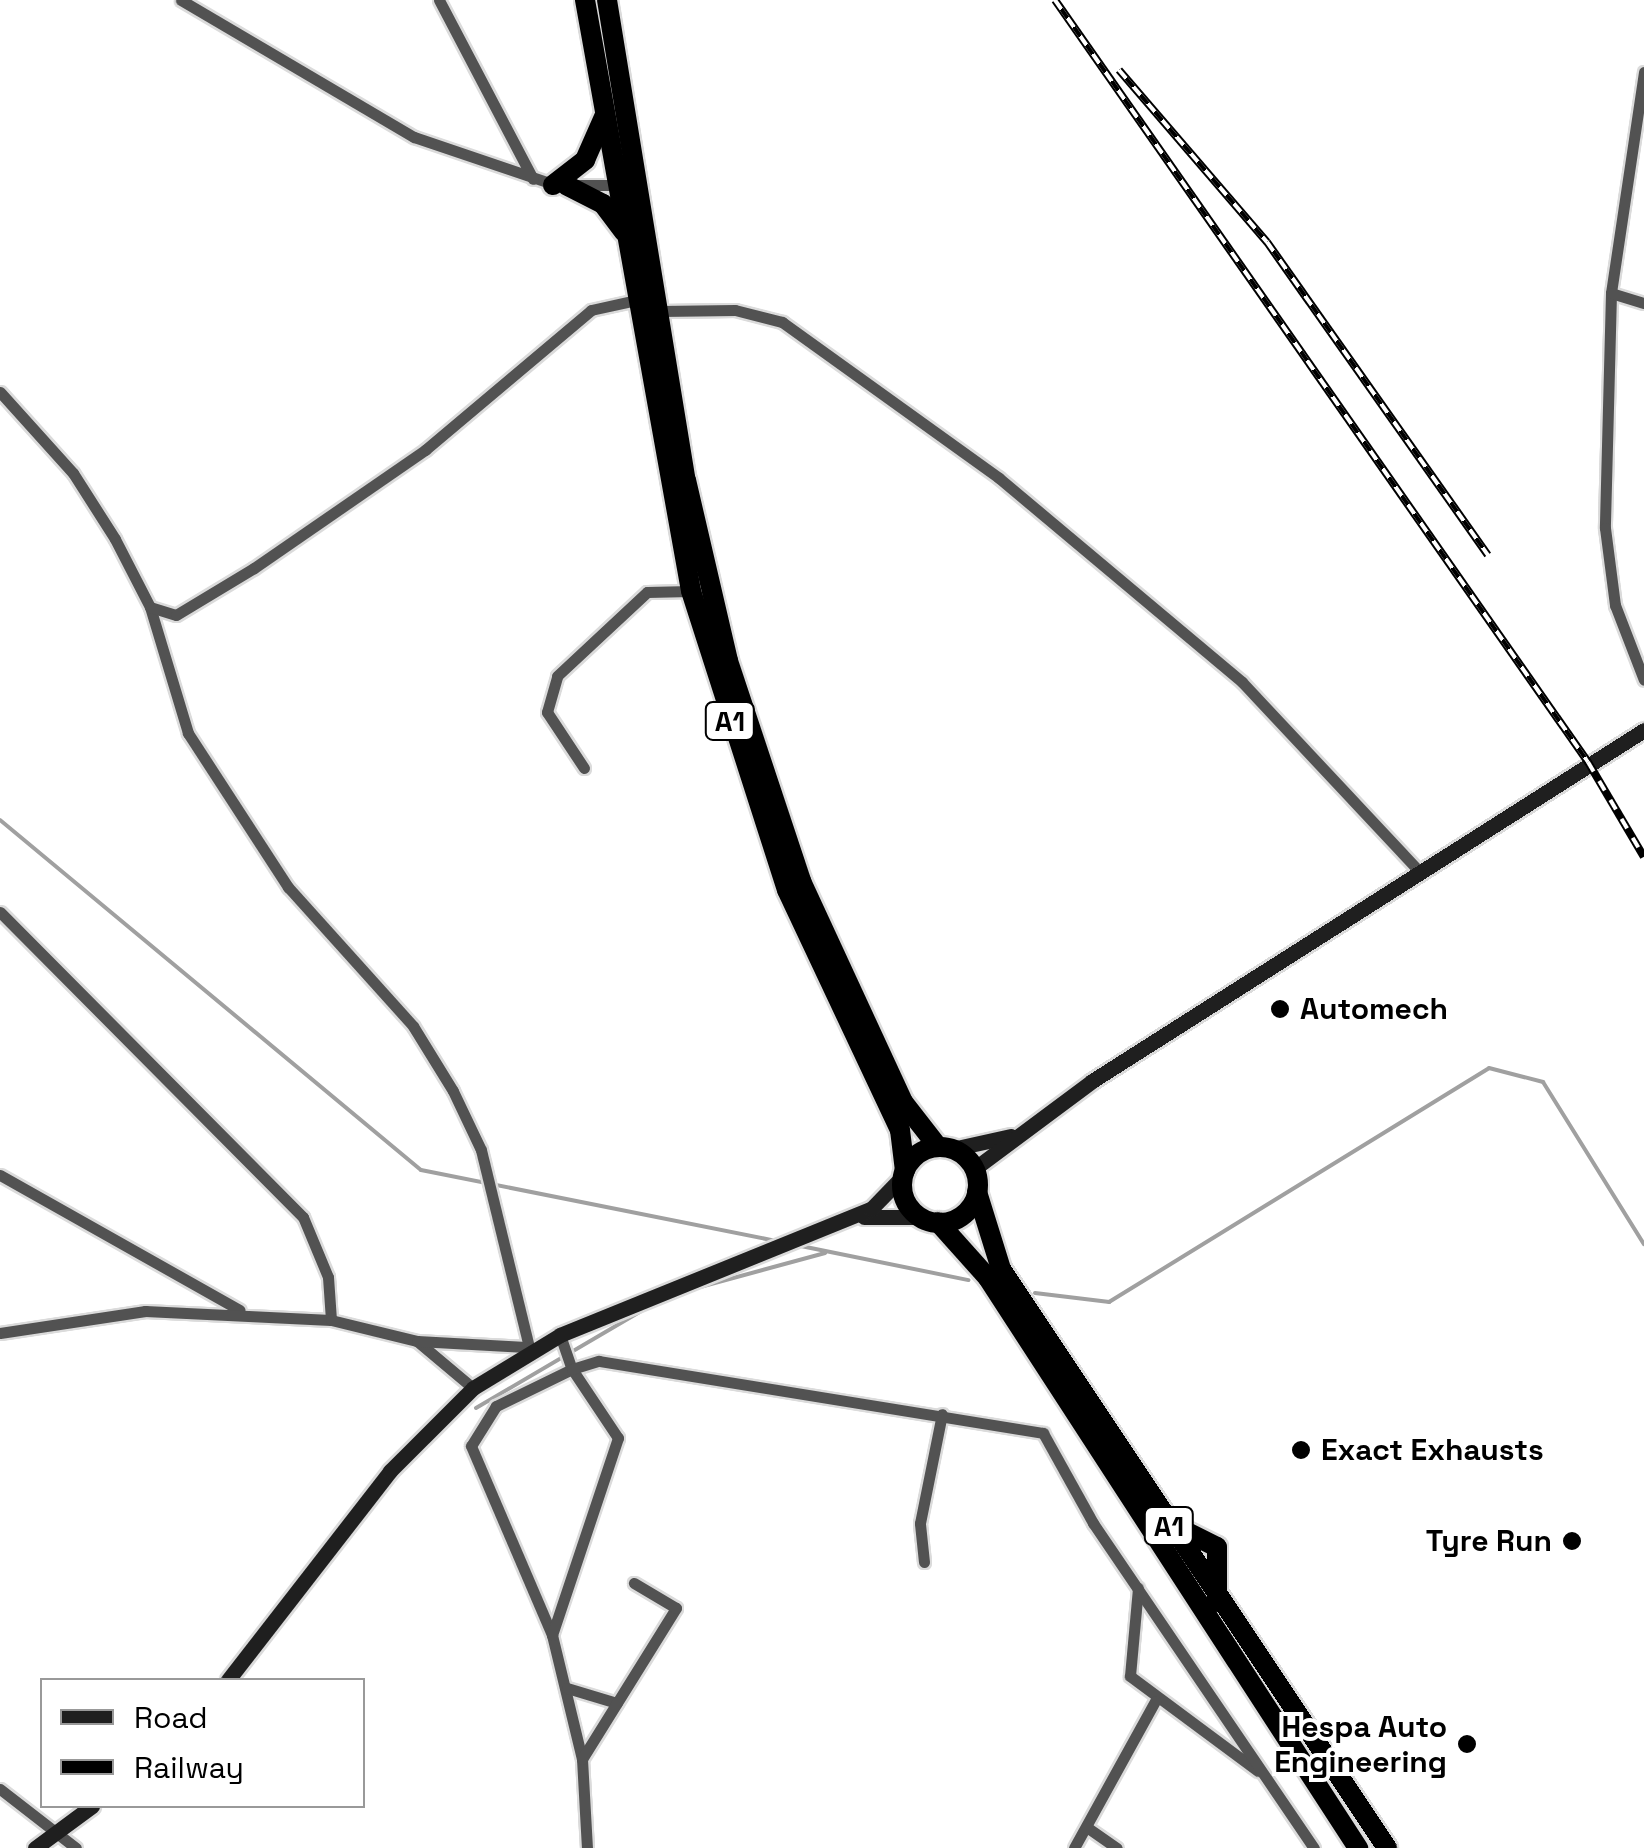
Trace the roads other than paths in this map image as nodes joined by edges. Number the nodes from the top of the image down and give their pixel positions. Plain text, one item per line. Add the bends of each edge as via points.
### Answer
1 (181, 0) edge
2 (439, 0) edge
3 (585, 0) edge
4 (607, 0) edge
5 (1644, 72) edge
6 (604, 100) junction
7 (551, 183) junction
8 (619, 185) junction
9 (642, 185) junction
10 (628, 248) junction
11 (1612, 293) junction
12 (636, 300) junction
13 (1644, 303) edge
14 (661, 311) junction
15 (0, 392) edge
16 (691, 591) junction
17 (150, 607) junction
18 (1644, 680) edge
19 (1644, 730) edge
20 (584, 768) dead end
21 (1420, 872) junction
22 (0, 912) edge
23 (1019, 1132) junction
24 (945, 1148) junction
25 (974, 1169) junction
26 (904, 1173) junction
27 (0, 1175) edge
28 (977, 1192) junction
29 (929, 1219) junction
30 (846, 1220) junction
31 (244, 1312) junction
32 (331, 1320) junction
33 (0, 1333) edge
34 (560, 1335) junction
35 (417, 1341) junction
36 (528, 1349) junction
37 (572, 1368) junction
38 (473, 1388) junction
39 (942, 1414) junction
40 (924, 1562) dead end
41 (634, 1583) dead end
42 (1138, 1588) junction
43 (552, 1636) junction
44 (230, 1678) edge
45 (567, 1688) junction
46 (1155, 1701) junction
47 (616, 1703) junction
48 (582, 1758) junction
49 (1265, 1776) junction
50 (0, 1789) edge
51 (89, 1808) edge
52 (1088, 1828) junction
53 (57, 1832) junction
54 (36, 1848) edge
55 (76, 1848) edge
56 (587, 1848) edge
57 (1074, 1848) edge
58 (1118, 1848) edge
59 (1314, 1848) edge
60 (1358, 1848) edge
61 (1387, 1848) edge

1 - 7 street via 414,137
2 - 7 street
3 - 6 highway, A1
4 - 9 highway, A1
5 - 11 street
6 - 7 highway via 594,146
6 - 8 highway, A1
7 - 8 street
7 - 10 highway via 611,212
8 - 9 street
8 - 10 highway, A1
9 - 14 highway, A1
10 - 12 highway, A1
11 - 13 street
11 - 18 street via 1605,528 1615,605
12 - 16 highway, A1
12 - 17 street via 591,310 425,450 254,568 176,615
14 - 21 street via 725,309 782,322 984,467 1242,682
14 - 24 highway, A1 via 708,580 771,796 873,1042
15 - 17 street via 73,472
16 - 20 street via 647,592 557,676 546,712
16 - 26 highway, A1 via 787,890 900,1130
17 - 36 street via 188,732 288,888 413,1026 488,1175 486,1192
19 - 21 street
21 - 23 street
22 - 32 street via 303,1218 328,1277
23 - 24 street
23 - 25 street
24 - 25 highway, A1
24 - 26 highway
25 - 28 highway, A1
26 - 29 highway, A1 via 904,1199
26 - 30 street via 890,1196
27 - 31 street
28 - 29 highway via 963,1214
28 - 61 highway, A1 via 1001,1269
29 - 30 street
29 - 60 highway, A1 via 988,1278
30 - 34 street
31 - 32 street
31 - 33 street via 104,1313
32 - 35 street
34 - 36 street
34 - 37 street
35 - 36 street
35 - 38 street
36 - 38 street
37 - 39 street via 599,1361
37 - 43 street via 618,1438
37 - 43 street via 496,1406 471,1446
38 - 44 street via 390,1471
39 - 40 street via 920,1523
39 - 42 street via 1046,1434
41 - 47 street via 676,1608
42 - 46 street via 1128,1671
42 - 49 street
43 - 45 street
45 - 47 street
45 - 48 street
46 - 49 street
46 - 52 street
47 - 48 street
48 - 56 street
49 - 59 street
50 - 53 street
51 - 53 street
52 - 57 street
52 - 58 street
53 - 54 street
53 - 55 street

